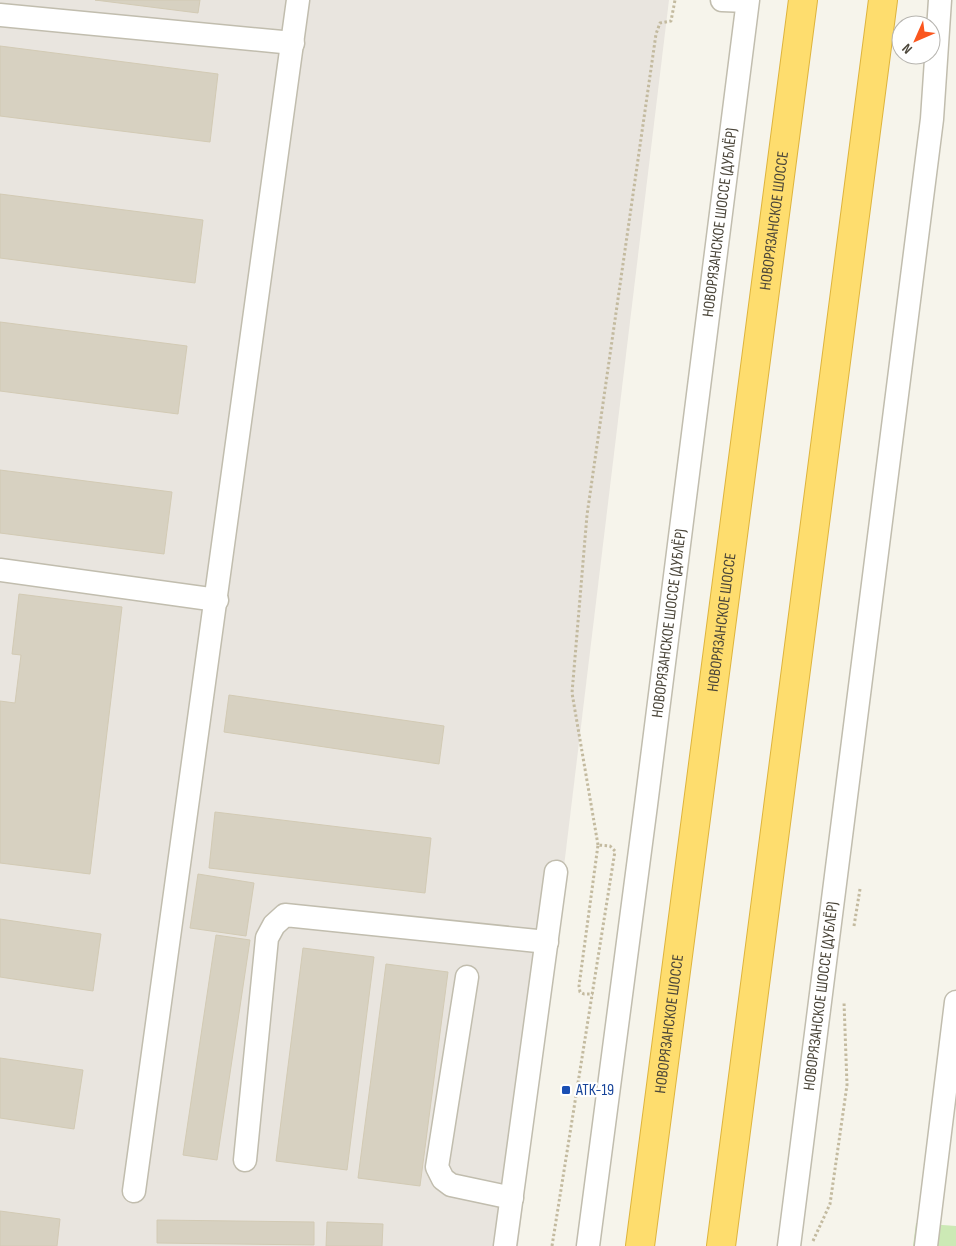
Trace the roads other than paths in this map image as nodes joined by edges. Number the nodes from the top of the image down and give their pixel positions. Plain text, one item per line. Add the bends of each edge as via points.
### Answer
1 (298, 0) edge
2 (722, 0) edge
3 (803, 0) edge
4 (883, 0) edge
5 (940, 0) edge
6 (748, 1) edge
7 (0, 15) edge
8 (293, 43) junction
9 (0, 570) edge
10 (217, 600) junction
11 (556, 872) dead end
12 (547, 942) junction
13 (467, 977) dead end
14 (956, 1002) edge
15 (245, 1160) dead end
16 (134, 1191) dead end
17 (512, 1198) junction
18 (505, 1246) edge
19 (588, 1246) edge
20 (640, 1246) edge
21 (721, 1246) edge
22 (789, 1246) edge
23 (926, 1246) edge

1 - 8 street
2 - 6 street
3 - 20 highway, НОВОРЯЗАНСКОЕ ШОССЕ
4 - 21 highway
5 - 22 street, НОВОРЯЗАНСКОЕ ШОССЕ (ДУБЛЁР) via 932,119
6 - 19 street, НОВОРЯЗАНСКОЕ ШОССЕ (ДУБЛЁР)
7 - 8 street
8 - 10 street
9 - 10 street
10 - 16 street
11 - 12 street
12 - 15 street via 285,915 267,938
12 - 17 street
13 - 17 street via 437,1167 443,1179 451,1185
14 - 23 street
17 - 18 street

